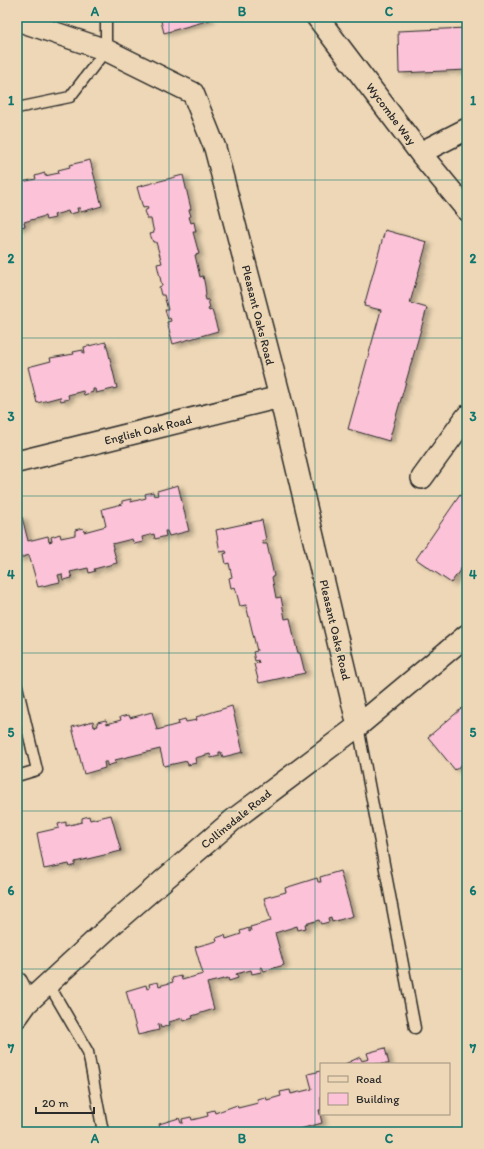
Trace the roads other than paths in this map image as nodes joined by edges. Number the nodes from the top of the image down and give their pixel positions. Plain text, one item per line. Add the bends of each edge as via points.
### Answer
1 (106, 17) edge
2 (317, 17) edge
3 (17, 20) edge
4 (106, 50) junction
5 (17, 108) edge
6 (467, 129) edge
7 (420, 152) junction
8 (467, 210) edge
9 (280, 397) junction
10 (467, 416) edge
11 (17, 462) edge
12 (422, 478) dead end
13 (467, 635) edge
14 (17, 686) edge
15 (358, 726) junction
16 (17, 776) edge
17 (17, 983) edge
18 (48, 984) junction
19 (22, 1010) edge
20 (414, 1028) dead end
21 (103, 1132) edge

1 - 4 lane
2 - 7 street, Wycombe Way
3 - 4 street, Pleasant Oaks Road
4 - 5 lane via 70,97
4 - 9 street, Pleasant Oaks Road via 193,93 216,148
6 - 7 street
7 - 8 street, Wycombe Way
9 - 11 street, English Oak Road
9 - 15 street, Pleasant Oaks Road
10 - 12 street
13 - 15 street, Collinsdale Road
14 - 16 lane via 37,770
15 - 18 street, Collinsdale Road via 233,820
15 - 20 lane
17 - 19 street
18 - 19 street, Collinsdale Road
18 - 21 lane via 88,1052

